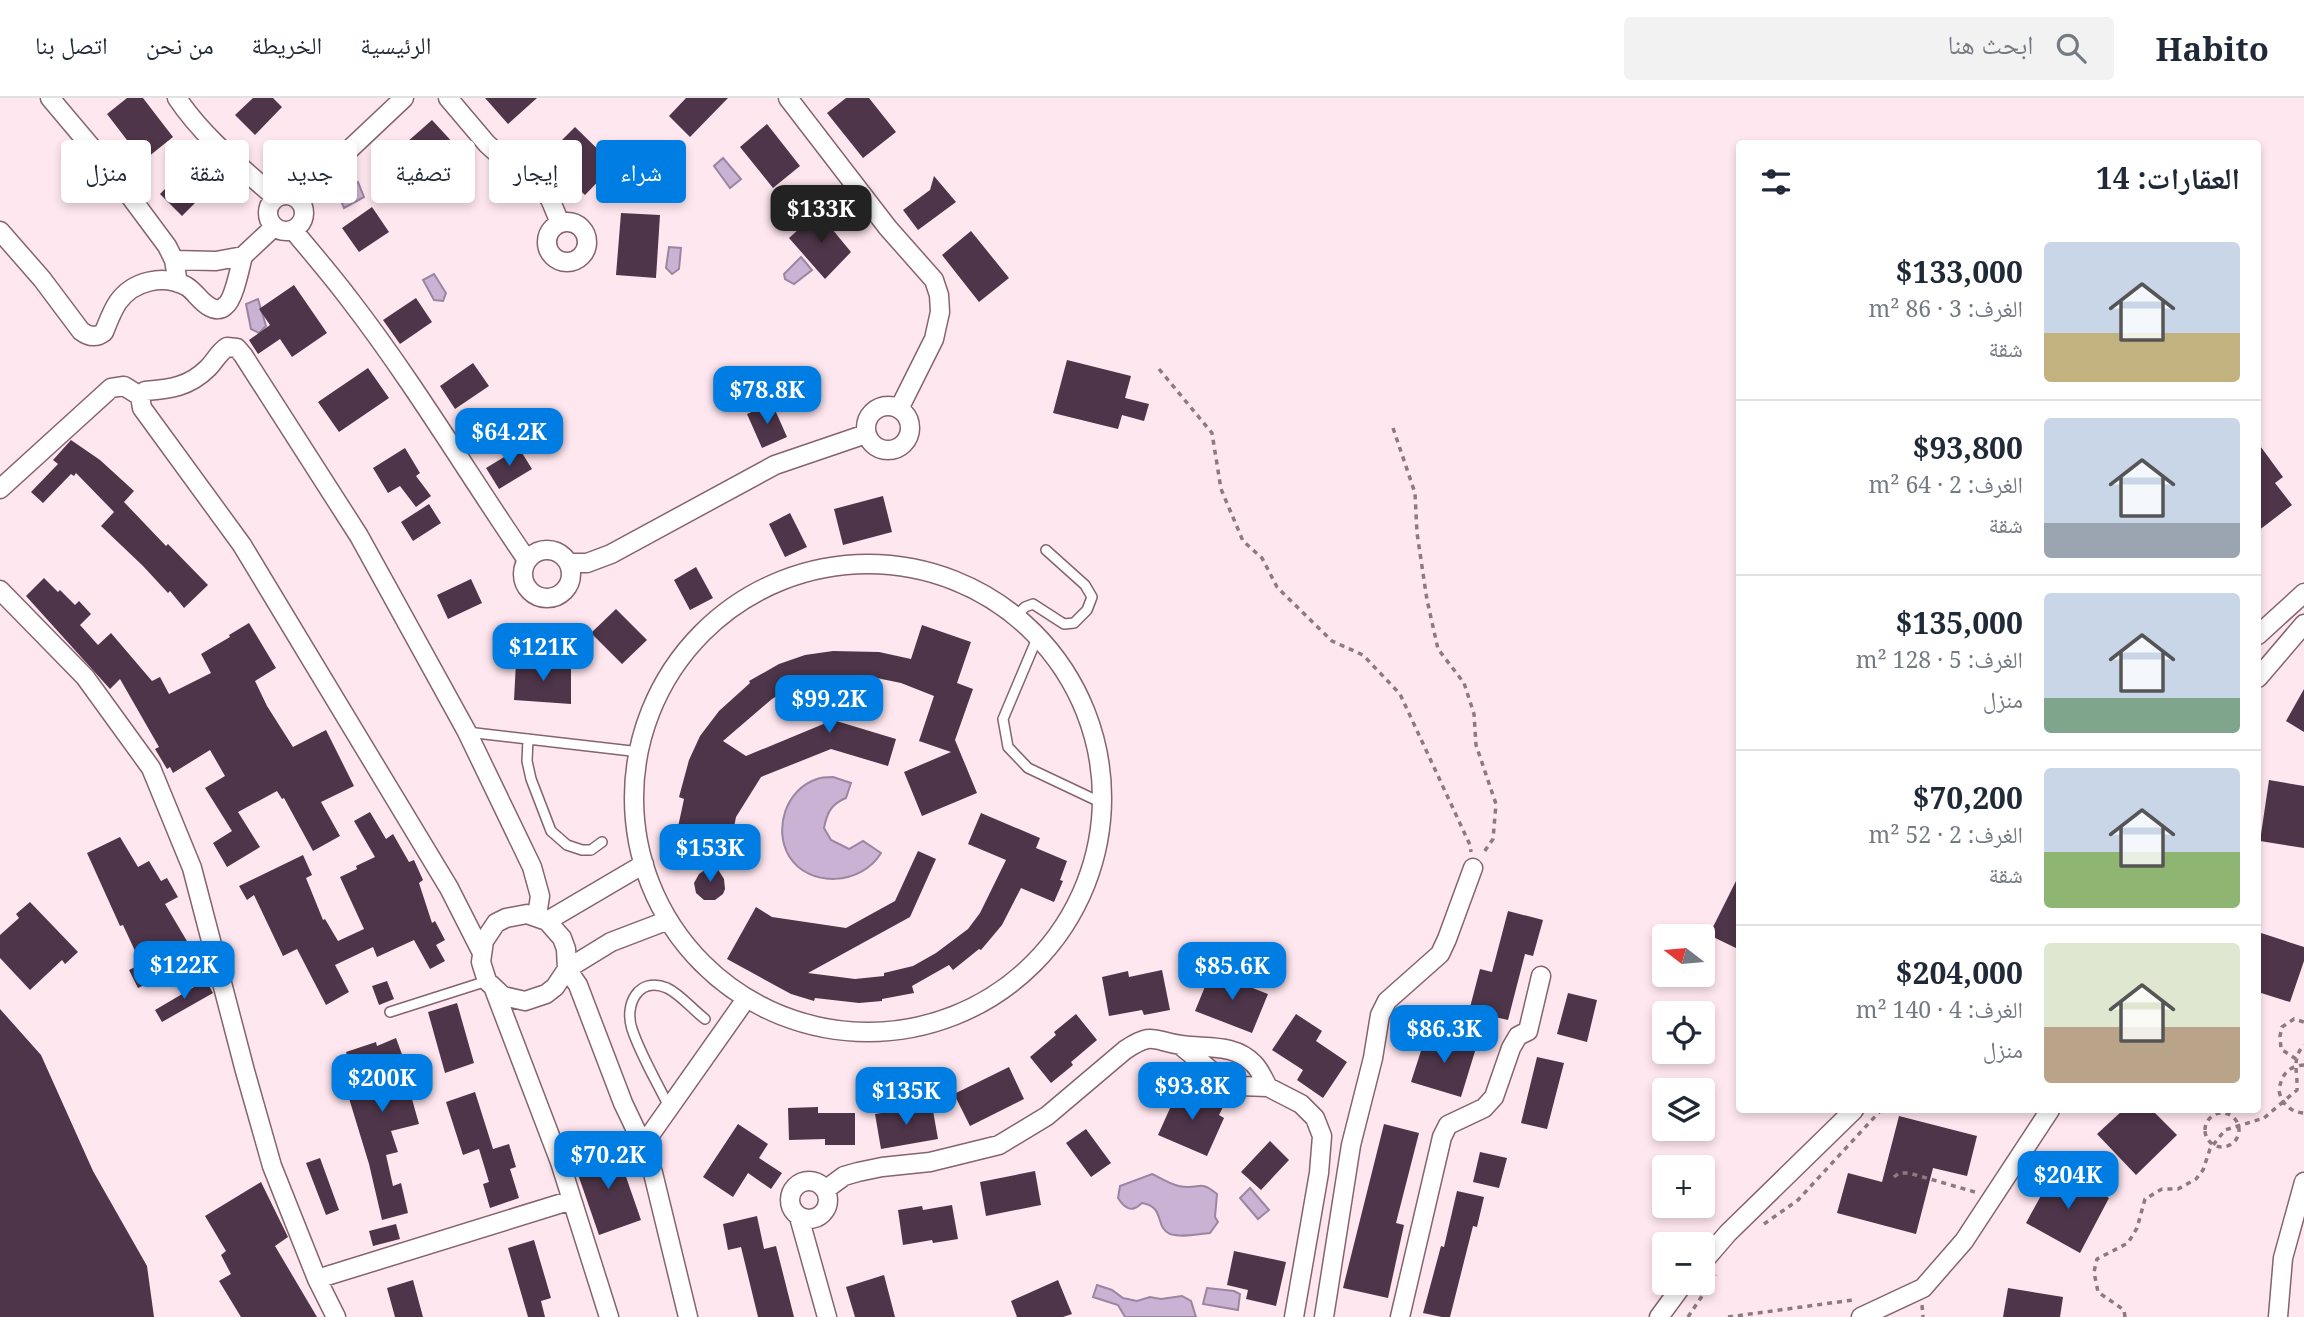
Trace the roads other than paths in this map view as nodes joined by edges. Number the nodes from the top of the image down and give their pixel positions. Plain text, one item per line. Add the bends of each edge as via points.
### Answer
1 (50, 98) edge
2 (177, 98) edge
3 (404, 98) edge
4 (448, 98) edge
5 (788, 98) edge
6 (357, 142) edge
7 (263, 187) edge
8 (271, 203) edge
9 (302, 203) edge
10 (560, 223) dead end
11 (274, 227) junction
12 (293, 230) junction
13 (0, 231) edge
14 (243, 256) junction
15 (174, 260) junction
16 (178, 283) junction
17 (140, 396) junction
18 (899, 408) junction
19 (866, 434) junction
20 (0, 489) edge
21 (1045, 550) dead end
22 (527, 560) junction
23 (569, 563) junction
24 (1, 588) edge
25 (2304, 593) edge
26 (1015, 617) junction
27 (2304, 624) edge
28 (2261, 632) edge
29 (1038, 636) junction
30 (2261, 674) edge
31 (467, 732) junction
32 (528, 739) junction
33 (640, 751) junction
34 (1102, 803) junction
35 (602, 842) dead end
36 (644, 864) junction
37 (1473, 869) road end
38 (542, 918) junction
39 (666, 921) junction
40 (481, 951) junction
41 (567, 970) junction
42 (1541, 976) dead end
43 (491, 985) junction
44 (746, 999) junction
45 (390, 1012) dead end
46 (705, 1019) dead end
47 (1180, 1045) junction
48 (1268, 1087) junction
49 (669, 1107) junction
50 (1851, 1113) edge
51 (2048, 1113) edge
52 (643, 1145) junction
53 (2304, 1182) edge
54 (825, 1190) junction
55 (572, 1200) junction
56 (799, 1217) junction
57 (1715, 1248) edge
58 (317, 1279) junction
59 (1676, 1295) edge
60 (336, 1317) edge
61 (609, 1317) edge
62 (688, 1317) edge
63 (827, 1317) edge
64 (1294, 1317) edge
65 (1324, 1317) edge
66 (1400, 1317) edge
67 (1659, 1317) edge
68 (1861, 1317) edge
69 (2278, 1317) edge

1 - 15 street via 109,168
2 - 7 street via 212,142
3 - 6 street
4 - 10 street via 487,144 536,181
5 - 18 street via 934,281 940,312 934,339
8 - 11 street via 268,211
9 - 12 street via 304,220
11 - 12 street
11 - 14 street
12 - 22 street via 351,300
13 - 16 street via 81,331 90,336 104,332 127,292 152,281
14 - 15 street
14 - 16 street via 225,307 210,307
15 - 16 street
17 - 20 street via 124,386 111,388
17 - 31 street via 196,379 227,347 240,351 359,536
17 - 40 street via 142,408 242,545 449,888
18 - 19 street via 882,406 874,411 868,417
18 - 19 street via 909,422 901,446 885,450 870,442
19 - 23 street via 775,464 611,554 587,563
21 - 26 lane via 1085,585 1092,597 1087,610 1074,623 1064,624 1033,604
22 - 23 street via 544,549 563,555
22 - 23 street via 523,568 526,586 550,598 566,589
24 - 58 street via 85,677 151,768 192,868 272,1166
25 - 28 street
26 - 29 street
26 - 33 street via 960,582 914,568 867,563 819,569 773,584 732,608 696,640 667,678
27 - 30 street
29 - 34 street via 1068,675 1088,718 1100,765
29 - 34 lane via 1003,719 1008,747 1028,768
31 - 32 lane
31 - 38 street via 531,867
32 - 33 lane
32 - 35 lane via 531,779 551,831 567,845 582,850
33 - 36 street via 635,817
34 - 44 street via 1094,860 1076,905 1050,946 1016,980 976,1006 931,1024 860,1032 789,1019
36 - 38 street
36 - 39 street
37 - 65 street via 1440,954 1387,1001 1380,1015 1351,1145
38 - 40 street via 527,914 506,918 489,931
38 - 41 street via 562,938
39 - 41 street via 611,942
39 - 44 street via 714,975
40 - 43 street via 483,972
41 - 43 street via 555,987 536,999 514,1000
41 - 52 street via 578,985
42 - 66 street via 1528,1031 1518,1036 1511,1048 1494,1097 1484,1108 1448,1125
43 - 45 lane
43 - 55 street
44 - 49 street
46 - 49 lane via 668,988 652,985 637,992 629,1006 631,1027
47 - 48 street via 1239,1087
47 - 48 street via 1240,1054 1254,1064
47 - 54 street via 1158,1038 1137,1042 1047,1116 999,1145 844,1176
48 - 64 street via 1301,1104 1315,1118 1322,1136 1320,1173
49 - 52 street
50 - 57 street
51 - 68 street via 1983,1197 1964,1241 1923,1288
52 - 62 street
53 - 69 street via 2283,1258
54 - 56 street via 828,1207 823,1214 816,1219
54 - 56 street via 812,1181 796,1186 790,1202
55 - 58 street
55 - 61 street
56 - 63 street
58 - 60 street
59 - 67 street

